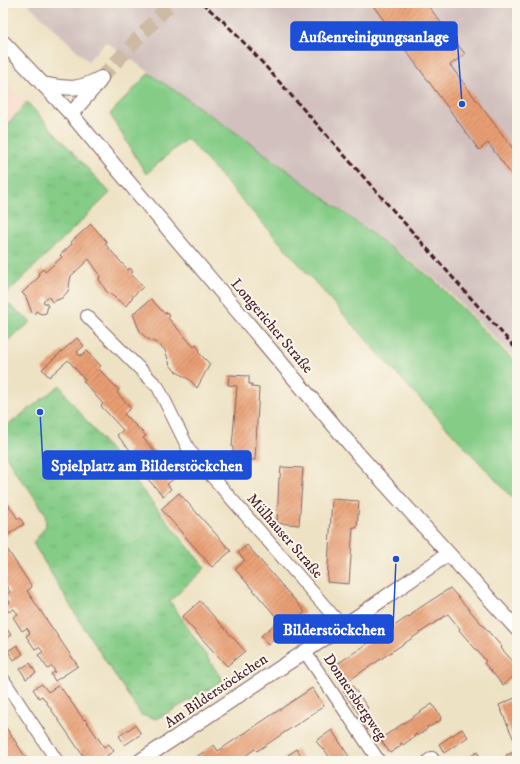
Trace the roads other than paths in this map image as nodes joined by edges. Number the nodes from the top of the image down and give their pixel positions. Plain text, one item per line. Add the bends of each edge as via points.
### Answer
1 (3, 42) edge
2 (42, 84) junction
3 (71, 114) junction
4 (87, 316) dead end
5 (448, 554) junction
6 (342, 626) junction
7 (517, 629) edge
8 (305, 652) junction
9 (3, 679) edge
10 (57, 761) edge
11 (140, 761) edge
12 (379, 761) edge
13 (428, 761) edge
14 (434, 761) edge

1 - 2 street, Longericher Straße
2 - 3 street, Longericher Straße
2 - 3 street via 72,88 86,86 102,78
3 - 5 street, Longericher Straße via 330,421
4 - 6 street, Mülhauser Straße via 158,387 189,450
5 - 6 street, Am Bilderstöckchen
5 - 7 street, Longericher Straße
6 - 8 street, Am Bilderstöckchen
8 - 11 street, Am Bilderstöckchen
8 - 12 street, Donnersbergweg
9 - 10 street
13 - 14 street via 432,758

